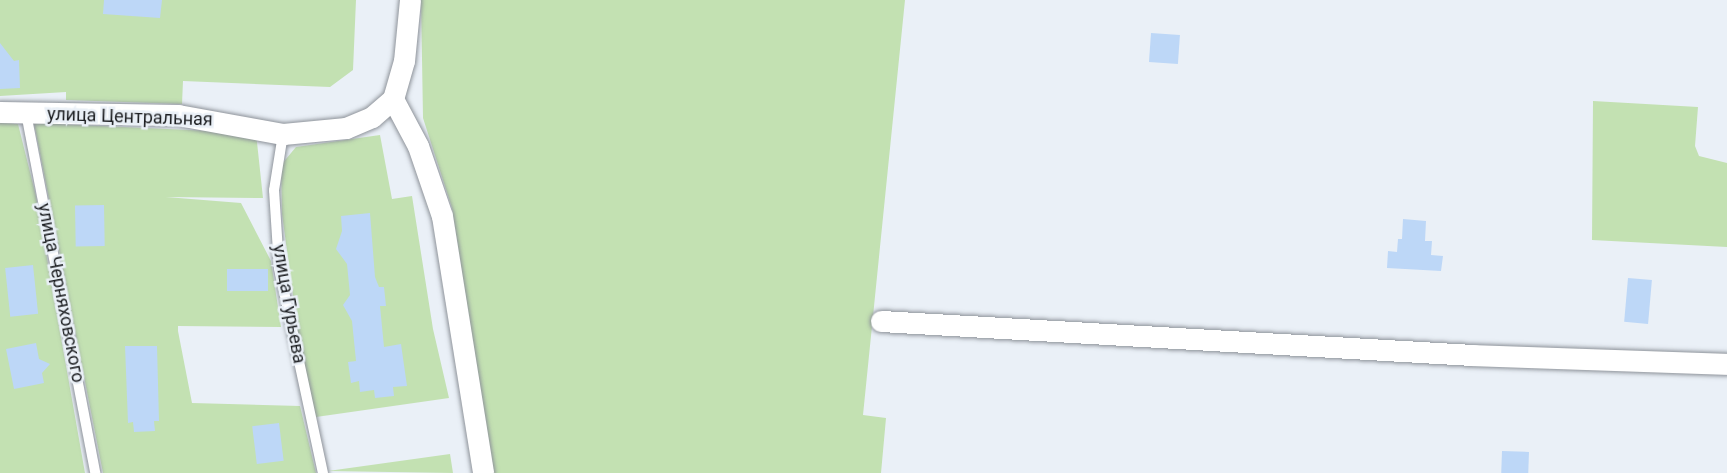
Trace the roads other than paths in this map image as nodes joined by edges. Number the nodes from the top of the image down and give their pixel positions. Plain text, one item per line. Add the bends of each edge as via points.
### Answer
1 (410, 0) edge
2 (393, 99) junction
3 (0, 112) edge
4 (26, 113) junction
5 (283, 134) junction
6 (881, 321) dead end
7 (1727, 364) edge
8 (95, 473) edge
9 (323, 473) edge
10 (483, 473) edge

1 - 2 street via 404,61
2 - 5 street, улица Центральная via 372,117 346,128
2 - 10 street via 418,146 442,216
3 - 4 street, улица Центральная
4 - 5 street, улица Центральная via 178,115
4 - 8 lane, улица Черняховского
5 - 9 lane, улица Гурьева via 274,190 279,268
6 - 7 street

